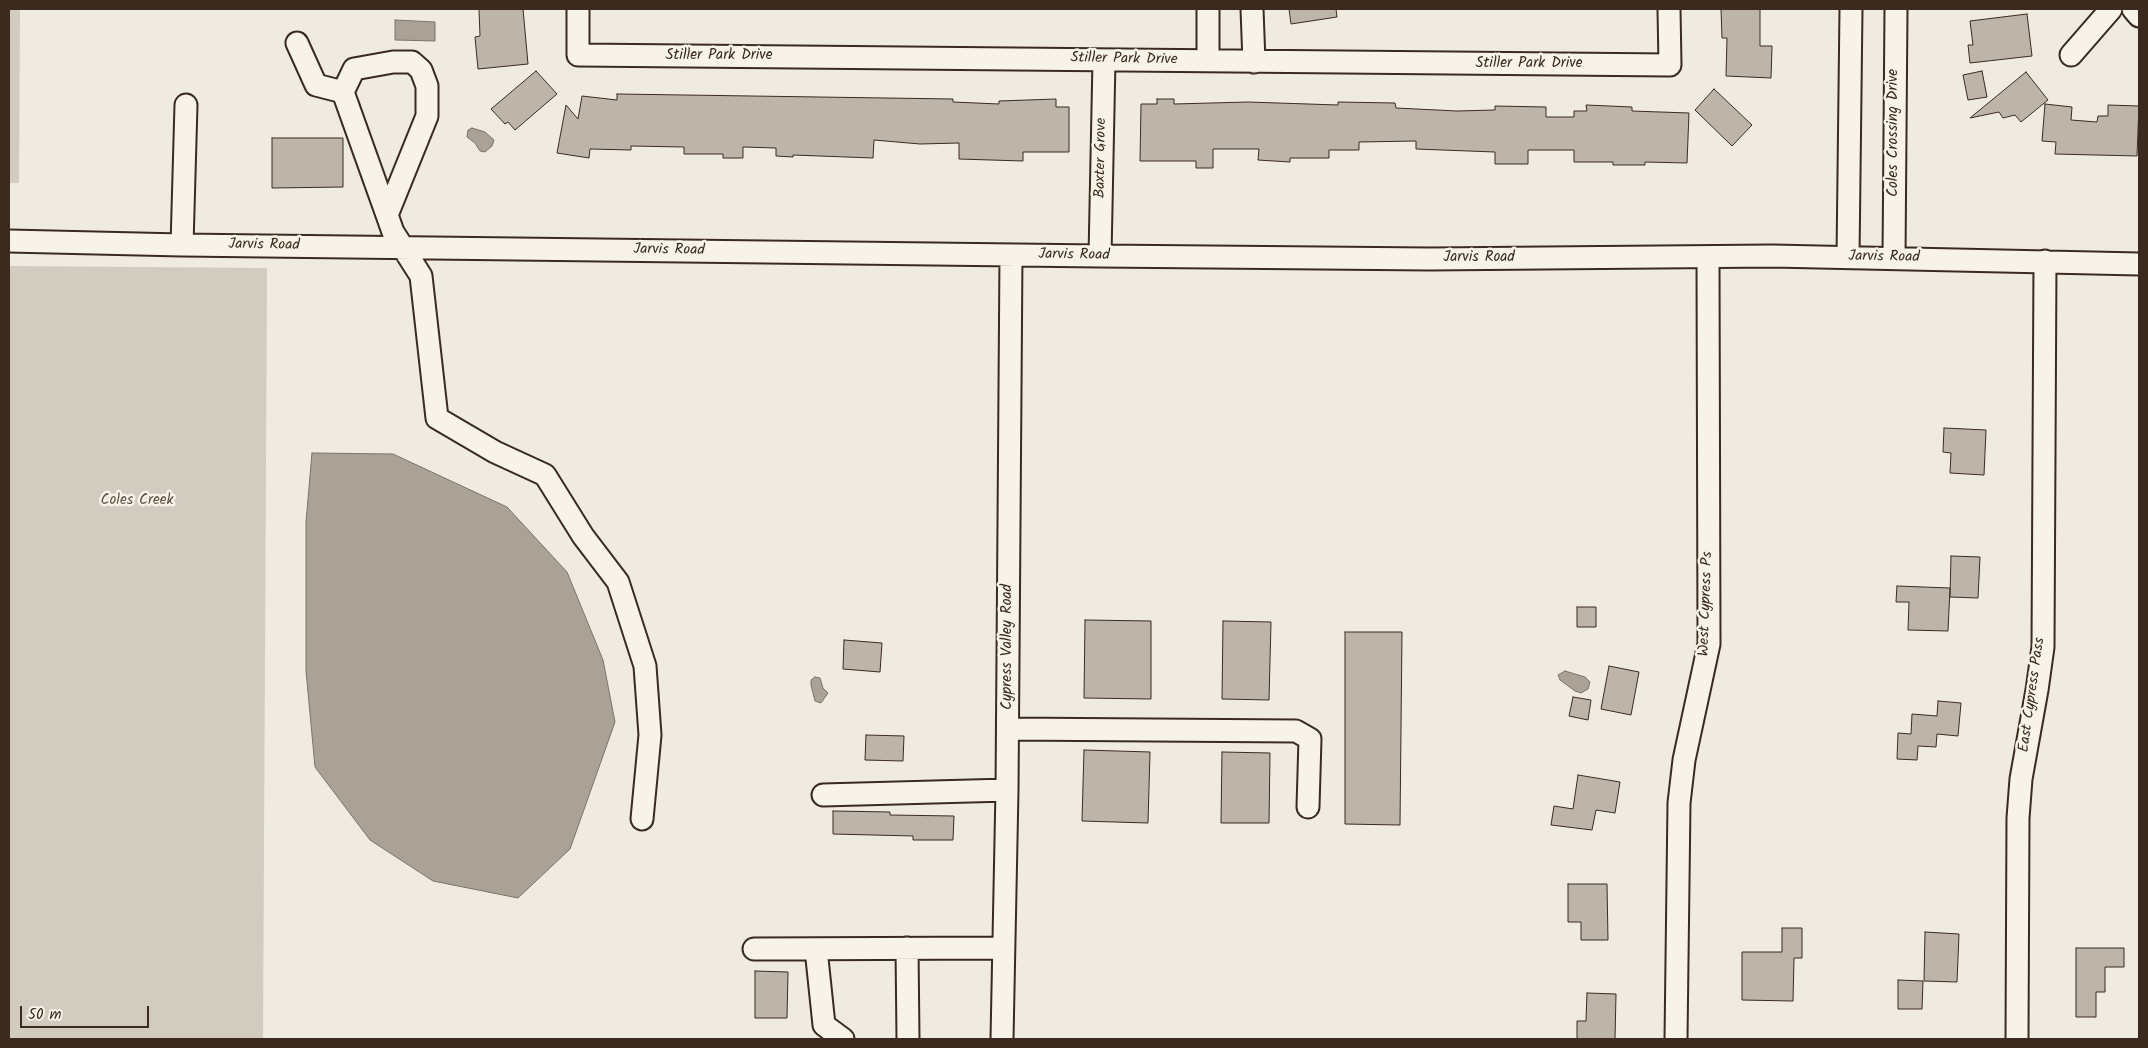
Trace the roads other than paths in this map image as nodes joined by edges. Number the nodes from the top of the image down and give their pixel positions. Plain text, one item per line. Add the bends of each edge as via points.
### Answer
1 (578, 9) edge
2 (1208, 9) edge
3 (1252, 9) edge
4 (1669, 9) edge
5 (1851, 9) edge
6 (1896, 9) edge
7 (2111, 9) edge
8 (2133, 9) edge
9 (2139, 16) edge
10 (297, 43) dead end
11 (2071, 55) dead end
12 (1104, 60) junction
13 (1208, 60) junction
14 (1254, 62) junction
15 (343, 92) junction
16 (186, 105) dead end
17 (387, 215) junction
18 (9, 241) edge
19 (182, 245) junction
20 (404, 248) junction
21 (1011, 255) junction
22 (1100, 256) junction
23 (1708, 257) junction
24 (1848, 257) junction
25 (1894, 258) junction
26 (2045, 261) junction
27 (2139, 264) edge
28 (1008, 729) junction
29 (1007, 790) junction
30 (822, 795) dead end
31 (1308, 807) dead end
32 (642, 819) dead end
33 (816, 948) junction
34 (907, 948) junction
35 (1003, 948) junction
36 (754, 949) dead end
37 (843, 1039) edge
38 (908, 1039) edge
39 (1002, 1039) edge
40 (1676, 1039) edge
41 (2017, 1039) edge

1 - 12 street, Stiller Park Drive via 578,55
2 - 13 street
3 - 14 street
4 - 14 street, Stiller Park Drive via 1670,64
5 - 24 street
6 - 25 street, Coles Crossing Drive
7 - 11 street
8 - 9 street
10 - 15 street via 316,85
12 - 13 street, Stiller Park Drive
12 - 22 street, Baxter Grove
13 - 14 street, Stiller Park Drive
15 - 17 street
15 - 17 street via 354,69 393,62 412,62 421,70 427,86 427,116
16 - 19 street
17 - 20 street
18 - 19 street, Jarvis Road
19 - 20 street, Jarvis Road
20 - 21 street, Jarvis Road
20 - 32 street via 421,276 437,418 495,452 544,475 583,536 618,582 646,666 650,735
21 - 22 street, Jarvis Road
21 - 28 street, Cypress Valley Road
22 - 23 street, Jarvis Road
23 - 24 street, Jarvis Road
23 - 40 street, West Cypress Ps via 1709,644 1684,760 1679,803
24 - 25 street, Jarvis Road
25 - 26 street, Jarvis Road
26 - 27 street, Jarvis Road
26 - 41 street, East Cypress Pass via 2043,647 2021,778 2018,818
28 - 29 street, Cypress Valley Road
28 - 31 street via 1296,731 1310,739
29 - 30 street
29 - 35 street, Cypress Valley Road
33 - 34 street
33 - 36 street
33 - 37 street via 824,1025
34 - 35 street
34 - 38 street
35 - 39 street, Cypress Valley Road

